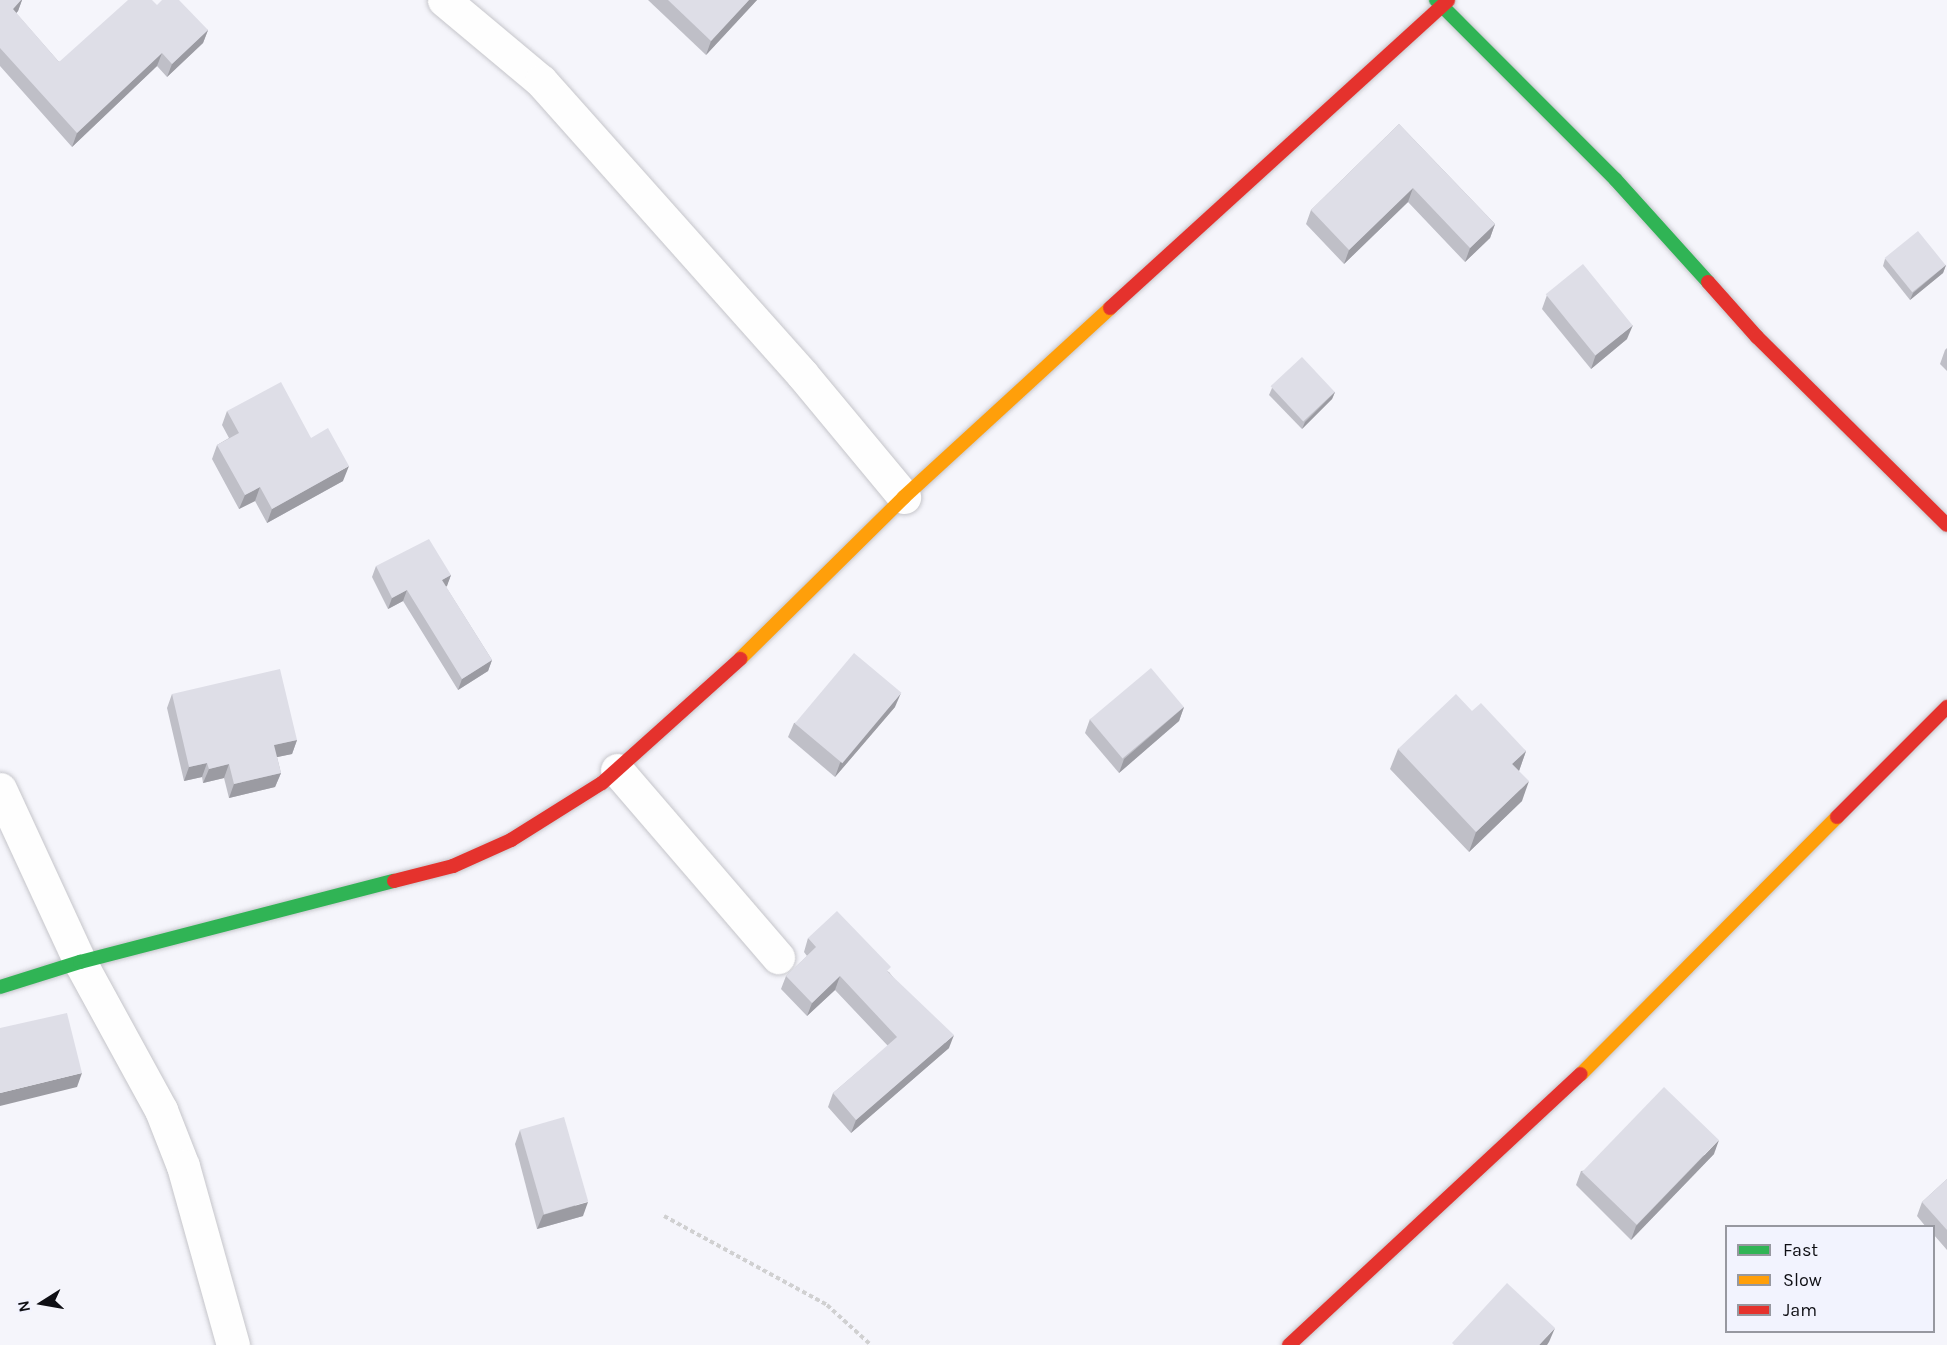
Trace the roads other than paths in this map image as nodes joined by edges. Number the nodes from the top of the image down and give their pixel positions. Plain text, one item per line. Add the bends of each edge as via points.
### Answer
1 (444, 0) edge
2 (1442, 2) edge
3 (904, 497) junction
4 (1947, 525) edge
5 (1947, 707) edge
6 (616, 770) junction
7 (0, 789) edge
8 (778, 957) dead end
9 (80, 962) junction
10 (0, 987) edge
11 (233, 1345) edge
12 (1289, 1345) edge

1 - 3 street via 540,81 802,374
2 - 3 street
2 - 4 street via 1615,179 1757,337
3 - 6 street via 739,660
5 - 12 street via 1596,1060
6 - 8 street
6 - 9 street via 511,840 453,866
7 - 9 street
9 - 10 street
9 - 11 street via 161,1110 183,1166

